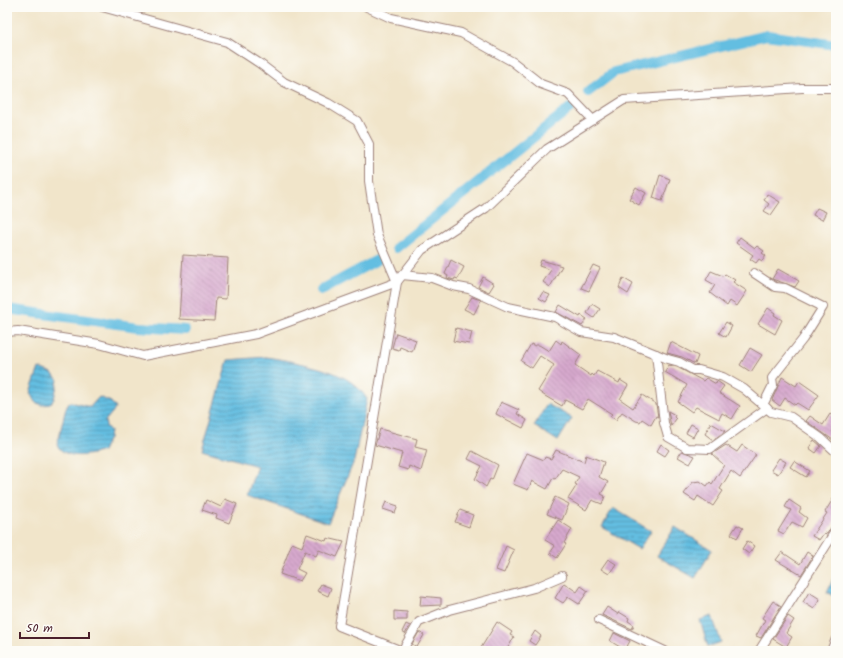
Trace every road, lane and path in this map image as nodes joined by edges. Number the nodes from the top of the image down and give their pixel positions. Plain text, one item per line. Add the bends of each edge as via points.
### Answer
1 (102, 7) edge
2 (367, 7) edge
3 (836, 88) edge
4 (593, 120) junction
5 (754, 272) dead end
6 (400, 279) junction
7 (7, 332) edge
8 (656, 354) junction
9 (765, 407) junction
10 (836, 452) edge
11 (836, 530) edge
12 (562, 576) dead end
13 (599, 620) dead end
14 (836, 639) edge
15 (402, 651) edge
16 (665, 651) edge
17 (759, 651) edge
18 (831, 651) edge

1 - 6 street via 227,42 284,82 328,103 357,121 369,144 369,181 377,235
2 - 4 street via 391,18 461,33 513,62 541,84 568,94
3 - 4 street via 624,100
4 - 6 street via 547,149 486,208 422,250
5 - 9 street via 775,288 785,288 823,307 804,339 772,378 773,385
6 - 7 street via 256,334 143,356 99,344 18,331
6 - 8 street via 432,278 468,289 508,308 555,317 581,332 614,337
6 - 15 street via 339,626
8 - 9 street via 693,370 723,377 744,389
8 - 9 street via 668,437 687,448 710,450
9 - 10 street via 771,412 791,417
11 - 17 street
12 - 15 street via 534,588 449,610 419,622
13 - 16 street
14 - 18 street

